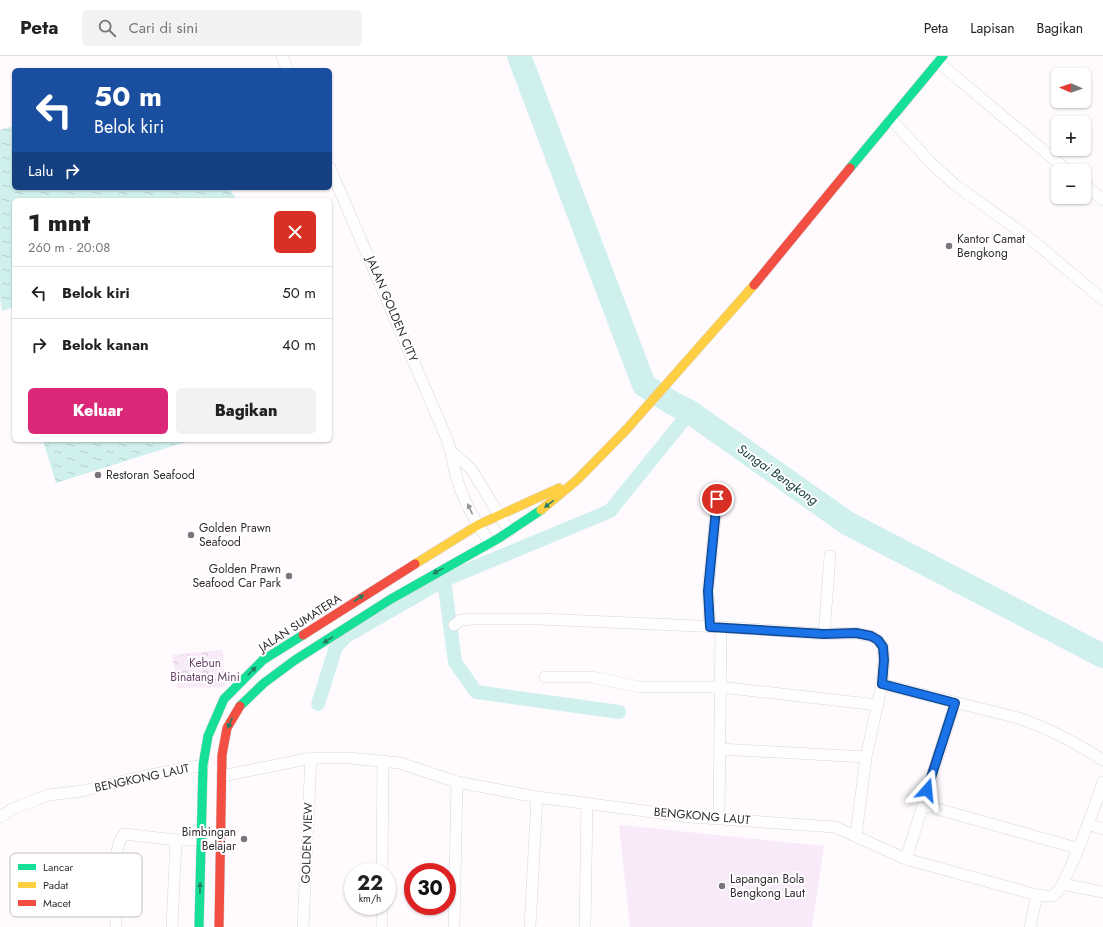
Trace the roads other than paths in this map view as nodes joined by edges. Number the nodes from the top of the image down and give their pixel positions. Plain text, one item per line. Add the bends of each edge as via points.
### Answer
1 (282, 56) edge
2 (940, 59) edge
3 (287, 68) edge
4 (891, 119) junction
5 (1060, 164) edge
6 (332, 173) edge
7 (1091, 190) edge
8 (1103, 200) edge
9 (1103, 300) edge
10 (452, 452) junction
11 (579, 479) junction
12 (717, 499) dead end
13 (501, 516) junction
14 (478, 526) junction
15 (509, 531) junction
16 (490, 542) junction
17 (830, 556) dead end
18 (454, 625) dead end
19 (710, 627) junction
20 (722, 627) junction
21 (824, 634) junction
22 (545, 677) dead end
23 (882, 684) junction
24 (720, 687) junction
25 (955, 703) junction
26 (878, 705) junction
27 (720, 749) junction
28 (311, 758) junction
29 (866, 758) junction
30 (1103, 760) edge
31 (383, 761) junction
32 (203, 765) junction
33 (222, 776) junction
34 (457, 782) junction
35 (1103, 782) edge
36 (537, 797) junction
37 (587, 804) junction
38 (923, 805) junction
39 (0, 817) edge
40 (719, 818) junction
41 (1088, 824) junction
42 (1103, 828) edge
43 (856, 835) junction
44 (176, 840) junction
45 (201, 840) junction
46 (1077, 848) junction
47 (116, 853) edge
48 (906, 859) junction
49 (382, 863) edge
50 (1062, 884) junction
51 (1103, 892) edge
52 (1037, 895) junction
53 (382, 915) edge
54 (172, 927) edge
55 (199, 927) edge
56 (219, 927) edge
57 (304, 927) edge
58 (382, 927) edge
59 (454, 927) edge
60 (530, 927) edge
61 (585, 927) edge
62 (1030, 927) edge

1 - 3 street
2 - 4 main road, JALAN SUMATERA
2 - 5 street
4 - 9 street via 954,184 1032,240
4 - 11 main road, JALAN SUMATERA via 743,298 639,416
6 - 10 street, JALAN GOLDEN CITY
7 - 8 street
10 - 13 street, JALAN GOLDEN CITY via 471,469
14 -> 10 street, JALAN GOLDEN CITY via 458,482
11 - 13 main road, JALAN SUMATERA
11 -> 15 main road, JALAN SUMATERA via 548,505
12 - 19 street via 708,591
13 - 14 main road, JALAN SUMATERA
13 - 15 street, JALAN GOLDEN CITY
14 - 16 street, JALAN GOLDEN CITY
32 -> 14 main road, JALAN SUMATERA via 212,723 224,699 263,660
15 - 16 main road, JALAN SUMATERA
16 -> 33 main road, JALAN SUMATERA via 399,594 270,677 238,708 229,722
17 - 21 street
18 - 19 street via 461,620 472,619 540,619
19 - 20 street
20 - 21 street
20 - 24 street
21 - 23 street via 856,633 878,640 883,647
22 - 24 street via 592,677 640,687
23 - 25 street
23 - 26 street
24 - 26 street
24 - 27 street
25 - 30 street via 1038,724
25 - 38 street
26 - 29 street
27 - 29 street
27 - 40 street
28 - 31 street, BENGKONG LAUT
28 - 33 street, BENGKONG LAUT
28 - 57 street, GOLDEN VIEW
29 - 43 street
31 - 34 street, BENGKONG LAUT via 400,763
31 - 49 street
32 - 39 street, BENGKONG LAUT via 49,796 28,802
32 - 45 main road, JALAN SUMATERA
33 - 56 main road, JALAN SUMATERA
34 - 36 street, BENGKONG LAUT
34 - 59 street
35 - 41 street
36 - 37 street, BENGKONG LAUT
36 - 60 street
37 - 40 street, BENGKONG LAUT
37 - 61 street
38 - 46 street
38 - 48 street
40 - 43 street, BENGKONG LAUT via 835,827
41 - 42 street
41 - 46 street
43 - 48 street, BENGKONG LAUT
44 - 45 street
44 - 47 street via 124,834
44 - 54 street
55 -> 45 main road, JALAN SUMATERA
46 - 50 street
48 - 52 street, BENGKONG LAUT
50 - 51 street
50 - 52 street, BENGKONG LAUT via 1054,895
52 - 62 street
53 - 58 street

